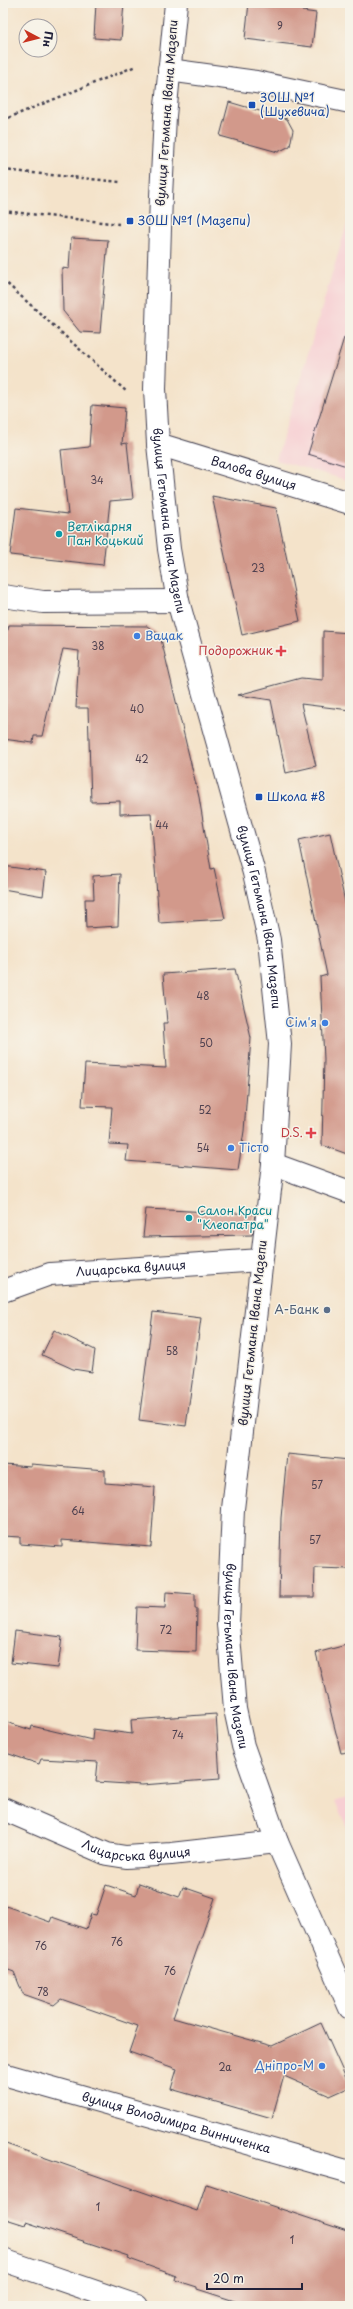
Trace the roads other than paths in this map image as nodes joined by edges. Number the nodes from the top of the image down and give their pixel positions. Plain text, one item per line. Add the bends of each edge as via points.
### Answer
1 (176, 3) edge
2 (169, 70) junction
3 (350, 102) edge
4 (158, 444) junction
5 (350, 504) edge
6 (3, 596) edge
7 (178, 601) junction
8 (273, 1164) junction
9 (350, 1192) edge
10 (261, 1260) junction
11 (3, 1291) edge
12 (3, 1809) edge
13 (277, 1842) junction
14 (350, 2008) edge
15 (3, 2074) edge
16 (350, 2172) edge
17 (3, 2260) edge
18 (137, 2306) edge

1 - 2 main road, вулиця Гетьмана Івана Мазепи
2 - 3 main road via 256,82
2 - 4 main road, вулиця Гетьмана Івана Мазепи via 160,212 155,389
4 - 5 main road, Валова вулиця
4 - 7 main road, вулиця Гетьмана Івана Мазепи via 169,549
6 - 7 main road via 43,602
7 - 8 main road, вулиця Гетьмана Івана Мазепи via 254,873 269,940 280,1044
8 - 9 main road
8 - 10 main road, вулиця Гетьмана Івана Мазепи
10 - 11 main road, Лицарська вулиця via 50,1274
10 - 13 main road, вулиця Гетьмана Івана Мазепи via 233,1509 228,1624 238,1728
12 - 13 main road, Лицарська вулиця via 107,1854 126,1857
13 - 14 main road, вулиця Гетьмана Івана Мазепи
15 - 16 main road, вулиця Володимира Винниченка
17 - 18 main road

